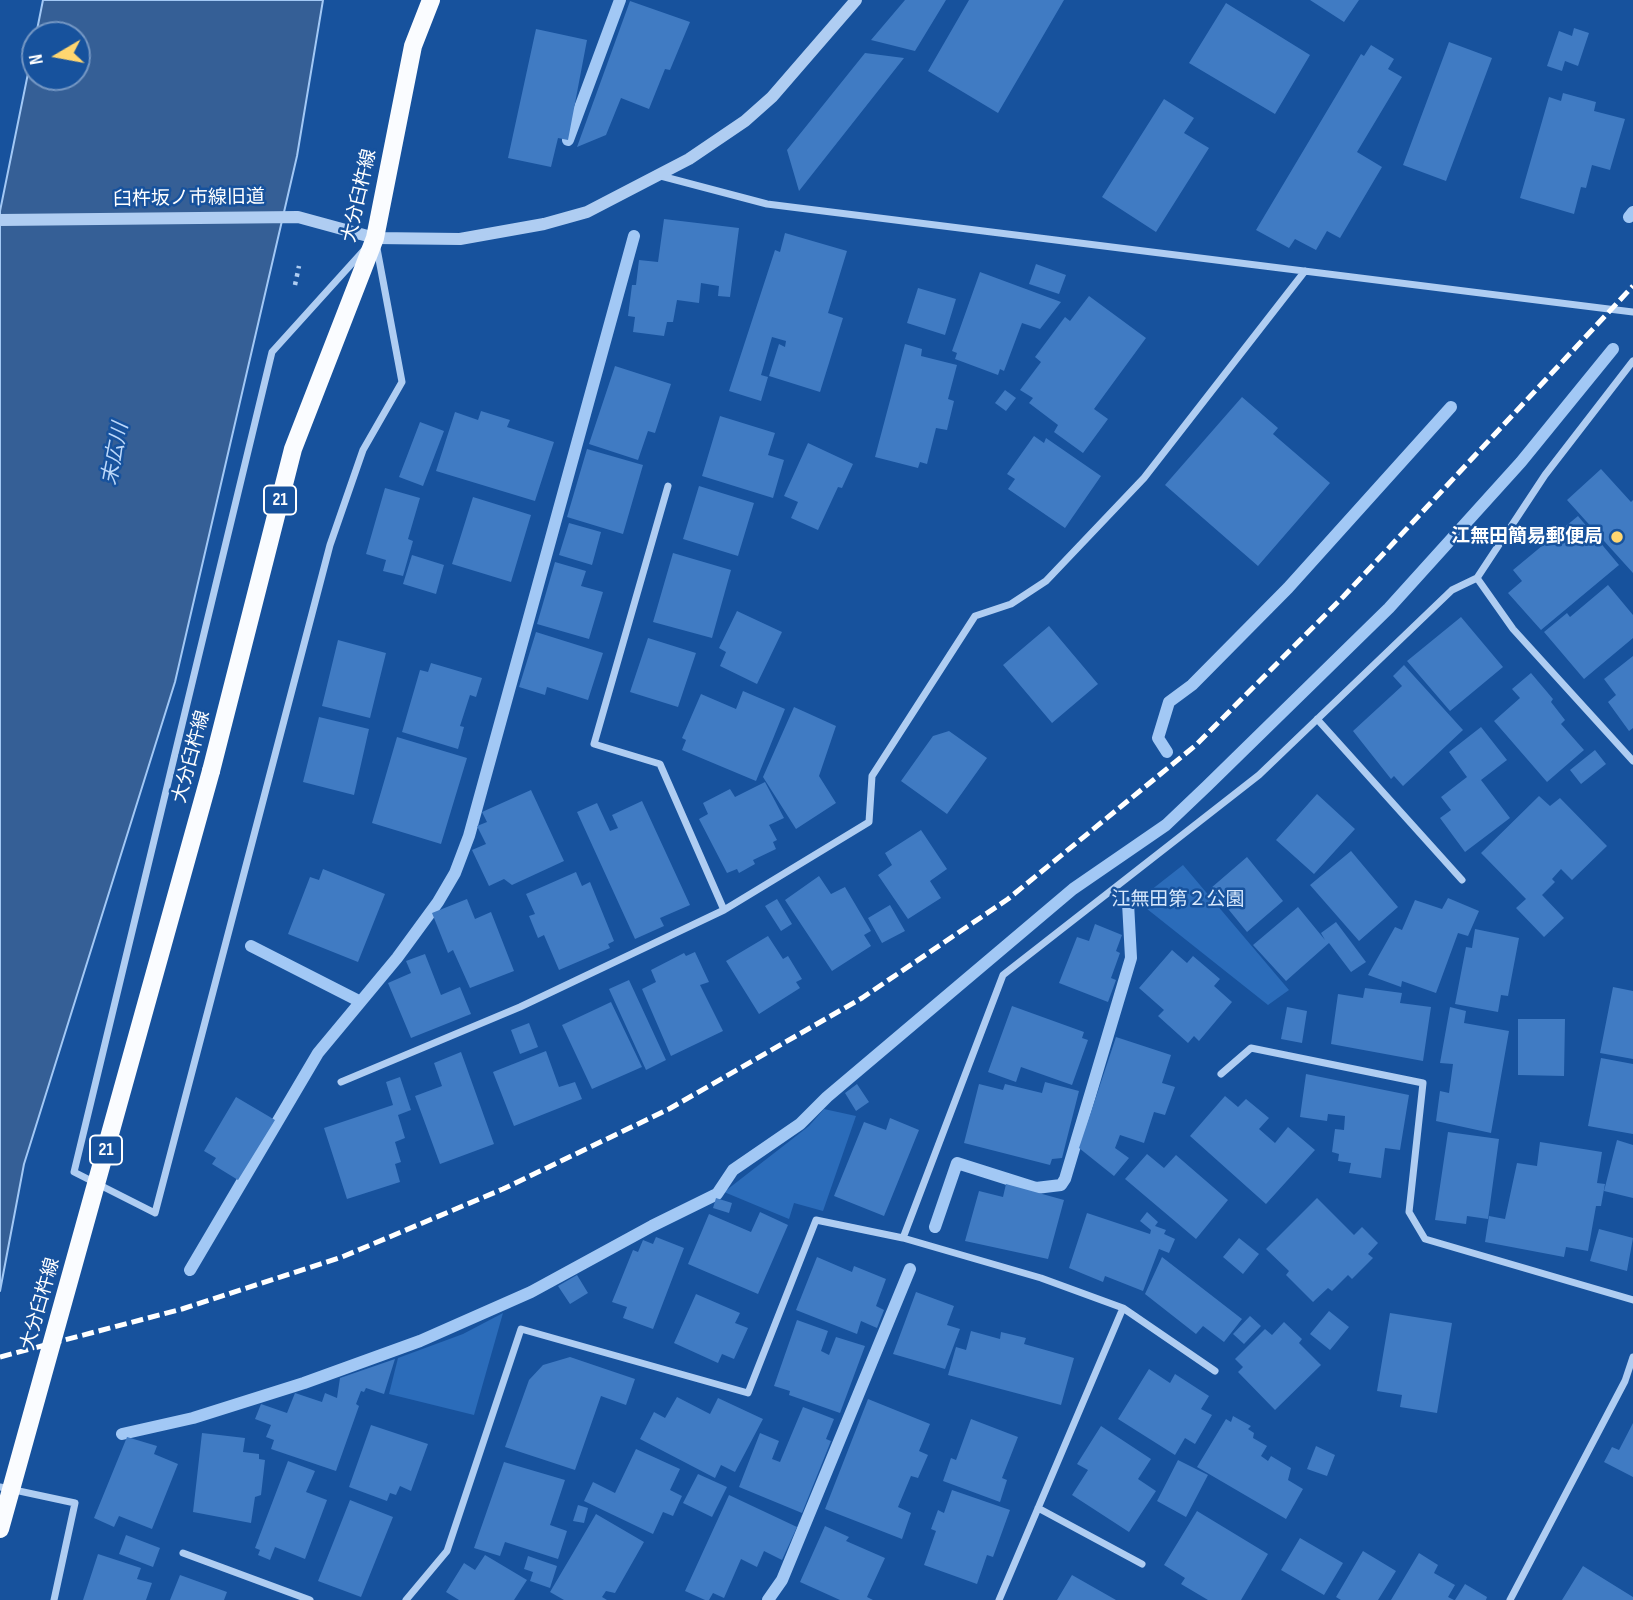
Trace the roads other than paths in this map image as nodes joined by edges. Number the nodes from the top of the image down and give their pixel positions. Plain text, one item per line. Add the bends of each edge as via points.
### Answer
1 (431, 0) edge
2 (856, 0) edge
3 (655, 175) junction
4 (0, 220) edge
5 (375, 238) junction
6 (1305, 271) junction
7 (1633, 312) edge
8 (1633, 361) edge
9 (668, 486) dead end
10 (1477, 579) junction
11 (1317, 719) junction
12 (1633, 761) edge
13 (1462, 880) dead end
14 (724, 910) junction
15 (1221, 1074) dead end
16 (341, 1082) dead end
17 (903, 1238) junction
18 (1633, 1300) edge
19 (1123, 1308) junction
20 (1633, 1357) edge
21 (1215, 1371) dead end
22 (0, 1487) edge
23 (1038, 1508) junction
24 (0, 1529) edge
25 (183, 1553) dead end
26 (1142, 1564) dead end
27 (54, 1600) edge
28 (310, 1600) edge
29 (406, 1600) edge
30 (999, 1600) edge
31 (1510, 1600) edge

1 - 5 main road, 大分臼杵線 / 21 via 413,46
2 - 3 street, 臼杵坂ノ市線旧道 via 772,97 745,121 689,159
3 - 5 street, 臼杵坂ノ市線旧道 via 587,212 544,224 460,239
3 - 6 street via 767,204
4 - 5 street, 臼杵坂ノ市線旧道 via 298,217
5 - 5 street via 402,382 363,450 330,545 155,1213 74,1172 272,352
5 - 24 main road, 大分臼杵線 / 21, bridge via 293,449 211,771
6 - 7 street
6 - 14 street via 1144,478 1046,581 1011,604 975,615 872,776 869,822
8 - 10 street via 1545,475
9 - 14 street via 594,744 660,764
10 - 11 street via 1452,590
10 - 12 street via 1513,629
11 - 13 street
11 - 17 street via 1259,775 1003,975
14 - 16 street via 520,1007
15 - 18 street via 1251,1048 1423,1083 1409,1212 1425,1239
17 - 19 street
17 - 29 street via 816,1220 748,1393 521,1329 446,1551
19 - 21 street
19 - 23 street
20 - 31 street
22 - 27 street via 75,1503
23 - 26 street
23 - 30 street
25 - 28 street

